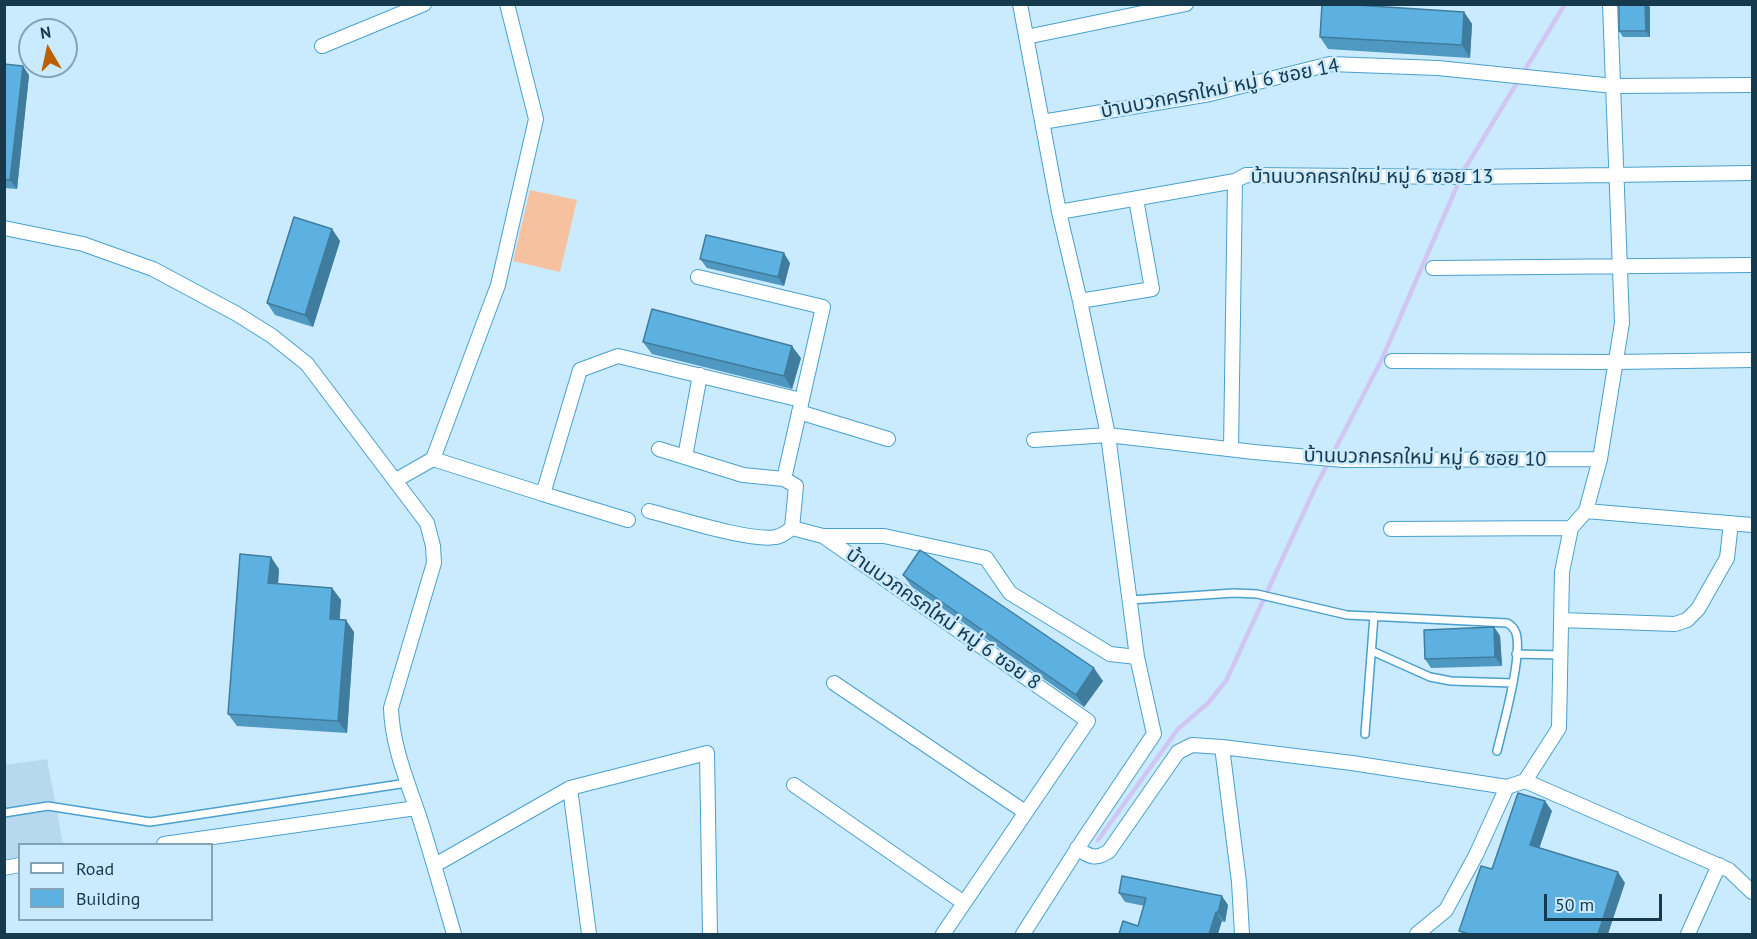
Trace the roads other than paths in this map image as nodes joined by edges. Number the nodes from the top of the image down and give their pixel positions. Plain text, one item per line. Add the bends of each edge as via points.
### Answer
1 (424, 4) edge
2 (507, 4) edge
3 (1020, 4) edge
4 (1186, 4) edge
5 (1610, 4) edge
6 (1026, 37) junction
7 (322, 46) dead end
8 (1752, 85) edge
9 (1614, 86) junction
10 (1042, 122) junction
11 (1752, 172) edge
12 (1617, 175) junction
13 (1235, 182) junction
14 (1136, 199) junction
15 (1059, 212) junction
16 (4, 228) edge
17 (1752, 265) edge
18 (1621, 267) junction
19 (1433, 268) dead end
20 (698, 277) dead end
21 (1080, 301) junction
22 (1752, 360) edge
23 (1392, 361) dead end
24 (1615, 362) junction
25 (700, 375) junction
26 (800, 406) junction
27 (1108, 435) junction
28 (888, 439) dead end
29 (1034, 440) dead end
30 (659, 449) dead end
31 (1231, 449) junction
32 (685, 457) junction
33 (433, 459) junction
34 (1600, 459) junction
35 (784, 479) junction
36 (396, 480) junction
37 (543, 494) junction
38 (1586, 511) junction
39 (649, 512) dead end
40 (628, 520) dead end
41 (1731, 523) junction
42 (1752, 525) edge
43 (792, 528) junction
44 (1391, 528) dead end
45 (1571, 528) junction
46 (823, 536) junction
47 (1130, 600) junction
48 (1374, 616) junction
49 (1561, 620) junction
50 (1372, 651) junction
51 (1516, 654) junction
52 (1560, 655) junction
53 (1137, 657) junction
54 (834, 682) dead end
55 (1513, 683) junction
56 (1365, 734) dead end
57 (1222, 747) junction
58 (1497, 751) dead end
59 (1526, 782) junction
60 (407, 783) junction
61 (794, 785) dead end
62 (1507, 787) junction
63 (570, 788) junction
64 (416, 808) junction
65 (1025, 812) junction
66 (4, 813) edge
67 (171, 843) edge
68 (1077, 848) junction
69 (435, 865) junction
70 (1719, 865) junction
71 (1752, 892) edge
72 (964, 903) junction
73 (454, 934) edge
74 (589, 934) edge
75 (710, 934) edge
76 (943, 934) edge
77 (1023, 934) edge
78 (1242, 934) edge
79 (1418, 934) edge
80 (1688, 934) edge

1 - 7 street
2 - 33 street via 536,119 498,285
3 - 6 street
4 - 6 street
5 - 9 street
6 - 10 street
8 - 9 street, บ้านบวกครกใหม่ หมู่ 6 ซอย 14
9 - 10 street, บ้านบวกครกใหม่ หมู่ 6 ซอย 14 via 1438,68 1330,64 1210,94
9 - 12 street
10 - 15 street
11 - 12 street, บ้านบวกครกใหม่ หมู่ 6 ซอย 13
12 - 13 street, บ้านบวกครกใหม่ หมู่ 6 ซอย 13 via 1246,175
12 - 18 street
13 - 14 street, บ้านบวกครกใหม่ หมู่ 6 ซอย 13
13 - 31 street
14 - 15 street, บ้านบวกครกใหม่ หมู่ 6 ซอย 13
14 - 21 street via 1152,289
15 - 21 street
16 - 36 street via 83,244 153,269 272,336 306,364
17 - 18 street
18 - 19 street
18 - 24 street via 1622,323
20 - 26 street via 823,307
21 - 27 street
22 - 24 street
23 - 24 street
24 - 34 street
25 - 26 street
25 - 32 street
25 - 37 street via 618,356 580,370
26 - 28 street
26 - 35 street
27 - 29 street, บ้านบวกครกใหม่ หมู่ 6 ซอย 10
27 - 31 street, บ้านบวกครกใหม่ หมู่ 6 ซอย 10
27 - 47 street
30 - 32 street
31 - 34 street, บ้านบวกครกใหม่ หมู่ 6 ซอย 10 via 1349,460
32 - 35 street via 743,475
33 - 36 street
33 - 37 street
34 - 38 street
35 - 43 street via 796,486
36 - 60 street via 427,523 434,563 391,708 394,739
37 - 40 street
38 - 41 street
38 - 45 street
39 - 43 street via 751,536 774,538
41 - 42 street
41 - 49 street via 1727,558 1698,609 1687,620 1675,624
43 - 46 street, บ้านบวกครกใหม่ หมู่ 6 ซอย 8
44 - 45 street
45 - 49 street via 1562,572
46 - 53 street via 884,536 986,558 1010,593 1110,654
46 - 65 street, บ้านบวกครกใหม่ หมู่ 6 ซอย 8 via 1088,721
47 - 48 lane via 1257,594 1347,615
47 - 53 street
48 - 50 lane
48 - 51 lane via 1507,623 1517,634
49 - 52 street
50 - 55 lane via 1430,677
50 - 56 lane
51 - 52 lane
51 - 55 lane
52 - 59 street via 1559,728
53 - 68 street via 1154,734
54 - 65 street
55 - 58 lane
57 - 62 street
57 - 68 street via 1192,745 1178,752 1108,851 1089,857
57 - 78 street
59 - 62 street
59 - 70 street
60 - 64 street
60 - 66 lane via 150,822 48,806
61 - 72 street
62 - 79 street via 1446,909
63 - 69 street
63 - 74 street
63 - 75 street via 707,753
64 - 67 street
64 - 69 street
65 - 72 street
68 - 77 street
69 - 73 street
70 - 71 street
70 - 80 street
72 - 76 street

